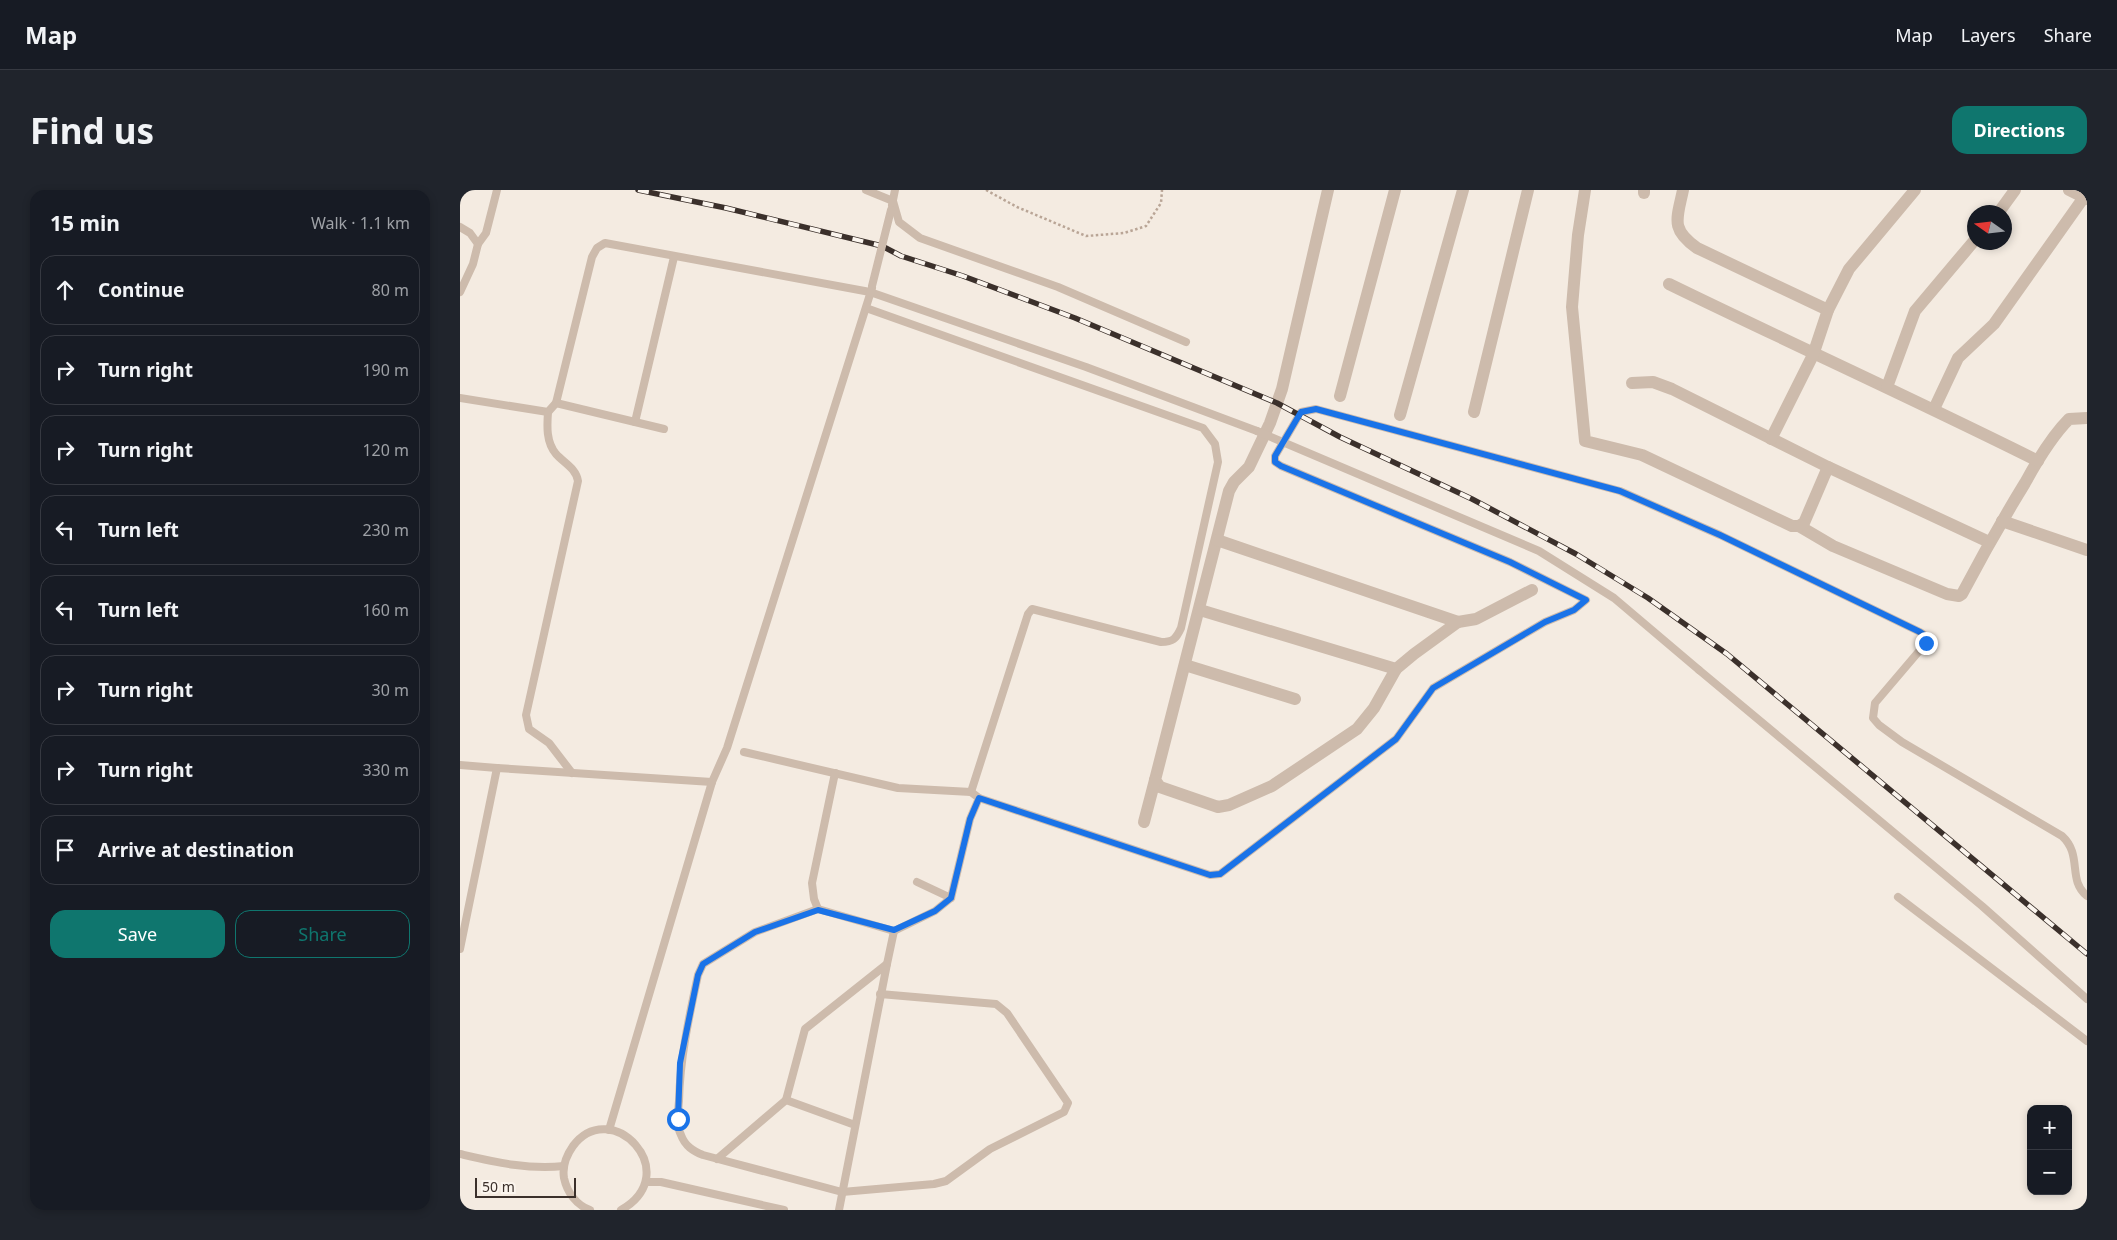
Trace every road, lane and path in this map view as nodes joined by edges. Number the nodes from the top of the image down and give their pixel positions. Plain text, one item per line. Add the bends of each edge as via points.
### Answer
1 (497, 190) edge
2 (866, 190) edge
3 (896, 190) edge
4 (986, 190) edge
5 (1162, 190) edge
6 (1328, 190) edge
7 (1395, 190) edge
8 (1463, 190) edge
9 (1528, 190) edge
10 (1585, 190) edge
11 (1683, 190) edge
12 (1915, 190) edge
13 (2015, 190) edge
14 (2068, 190) edge
15 (2086, 197) edge
16 (893, 201) junction
17 (2004, 205) edge
18 (460, 227) edge
19 (478, 244) junction
20 (1967, 249) edge
21 (674, 257) junction
22 (1670, 284) dead end
23 (871, 289) junction
24 (460, 292) edge
25 (866, 308) junction
26 (1828, 310) junction
27 (1186, 342) dead end
28 (1812, 355) junction
29 (1632, 383) dead end
30 (1887, 388) junction
31 (1340, 396) dead end
32 (460, 398) edge
33 (556, 403) junction
34 (1934, 409) junction
35 (548, 412) junction
36 (1474, 412) dead end
37 (1400, 415) dead end
38 (2087, 418) edge
39 (635, 422) junction
40 (664, 430) dead end
41 (1771, 439) junction
42 (2038, 461) junction
43 (1828, 467) junction
44 (2002, 521) junction
45 (1799, 526) junction
46 (1217, 540) junction
47 (1989, 542) junction
48 (2087, 550) edge
49 (1532, 590) dead end
50 (1200, 610) junction
51 (1458, 622) junction
52 (1185, 665) junction
53 (1396, 669) junction
54 (1295, 699) dead end
55 (744, 752) dead end
56 (460, 765) edge
57 (497, 768) junction
58 (572, 773) junction
59 (835, 773) junction
60 (1155, 780) junction
61 (712, 782) junction
62 (971, 792) junction
63 (979, 798) junction
64 (1144, 822) dead end
65 (918, 882) dead end
66 (2087, 896) edge
67 (1898, 897) dead end
68 (951, 898) junction
69 (818, 910) junction
70 (894, 930) junction
71 (460, 949) edge
72 (887, 964) junction
73 (880, 994) junction
74 (2087, 999) edge
75 (2087, 1041) edge
76 (786, 1100) junction
77 (855, 1125) junction
78 (609, 1130) junction
79 (460, 1154) edge
80 (717, 1159) junction
81 (564, 1166) junction
82 (646, 1182) junction
83 (842, 1192) junction
84 (590, 1210) edge
85 (621, 1210) edge
86 (782, 1210) edge
87 (839, 1210) edge

1 - 19 lane via 486,233
2 - 16 lane
3 - 16 lane
4 - 5 path via 1086,236 1104,236 1146,226 1161,203
6 - 46 street via 1282,389 1250,467 1234,482 1229,492
7 - 31 street
8 - 37 street
9 - 36 street
10 - 45 street via 1572,307 1585,441 1642,455 1792,526
11 - 26 street via 1676,221 1678,231 1687,241
12 - 26 street via 1849,269
13 - 17 street
14 - 15 street
15 - 34 street via 1994,324 1958,358
16 - 23 lane, bridge
16 - 27 lane via 899,222 920,238 1058,287
18 - 19 lane via 470,233
19 - 24 lane
20 - 30 street via 1915,311
21 - 23 lane
21 - 33 lane via 604,243 596,248
21 - 39 lane
22 - 28 street
23 - 25 lane
23 - 74 lane, bridge via 1257,431 1539,550 1614,598 1982,906
25 - 61 lane via 727,748
25 - 62 lane via 1203,428 1215,444 1218,462 1176,638 1161,642 1032,609
26 - 28 street
28 - 30 street
28 - 41 street
29 - 41 street via 1653,382 1672,389
30 - 34 street
32 - 35 lane
33 - 35 lane
33 - 39 lane
34 - 42 street
35 - 58 lane via 550,443 555,453 574,470 578,481 526,724 556,751
38 - 42 street via 2069,419
39 - 40 lane
41 - 43 street
42 - 44 street
43 - 45 street via 1804,522
43 - 47 street
44 - 47 street
44 - 48 street
45 - 47 street via 1834,546 1954,596 1962,594
46 - 50 street
46 - 51 street
49 - 51 street via 1476,619
50 - 52 street
50 - 53 street
51 - 53 street
52 - 54 street
52 - 60 street
53 - 60 street via 1374,708 1357,729 1246,799 1229,806 1212,806 1160,787
55 - 59 lane
56 - 57 lane
57 - 58 lane
57 - 71 lane
58 - 61 lane
59 - 62 lane via 898,788
59 - 69 lane via 812,883
60 - 64 street
61 - 78 lane
62 - 63 lane
63 - 66 lane via 1210,875 1220,874 1396,739 1433,688 1545,622 1574,610 1586,600 1510,562 1275,462 1275,456 1299,415 1316,409 1620,491 1720,535 1920,632 1927,637 1926,643 1875,703 1873,718 1902,742 2062,836 2070,843 2077,882
63 - 68 lane via 970,819
65 - 68 lane
67 - 75 lane
68 - 70 lane via 935,911
69 - 70 lane
69 - 80 lane via 755,932 703,964 698,975 680,1063 678,1119 680,1134 691,1150
70 - 72 lane
72 - 73 lane
72 - 76 lane via 805,1029
73 - 77 lane
73 - 83 lane via 996,1004 1007,1013 1068,1104 1064,1112 990,1149 946,1181
76 - 77 lane
76 - 80 lane
77 - 83 lane
78 - 81 lane via 586,1135 576,1142
78 - 82 lane via 635,1142 645,1161
79 - 81 lane via 526,1166
80 - 83 lane
81 - 84 lane via 568,1190 575,1200
82 - 85 lane via 641,1194
82 - 86 lane via 661,1182
83 - 87 lane

